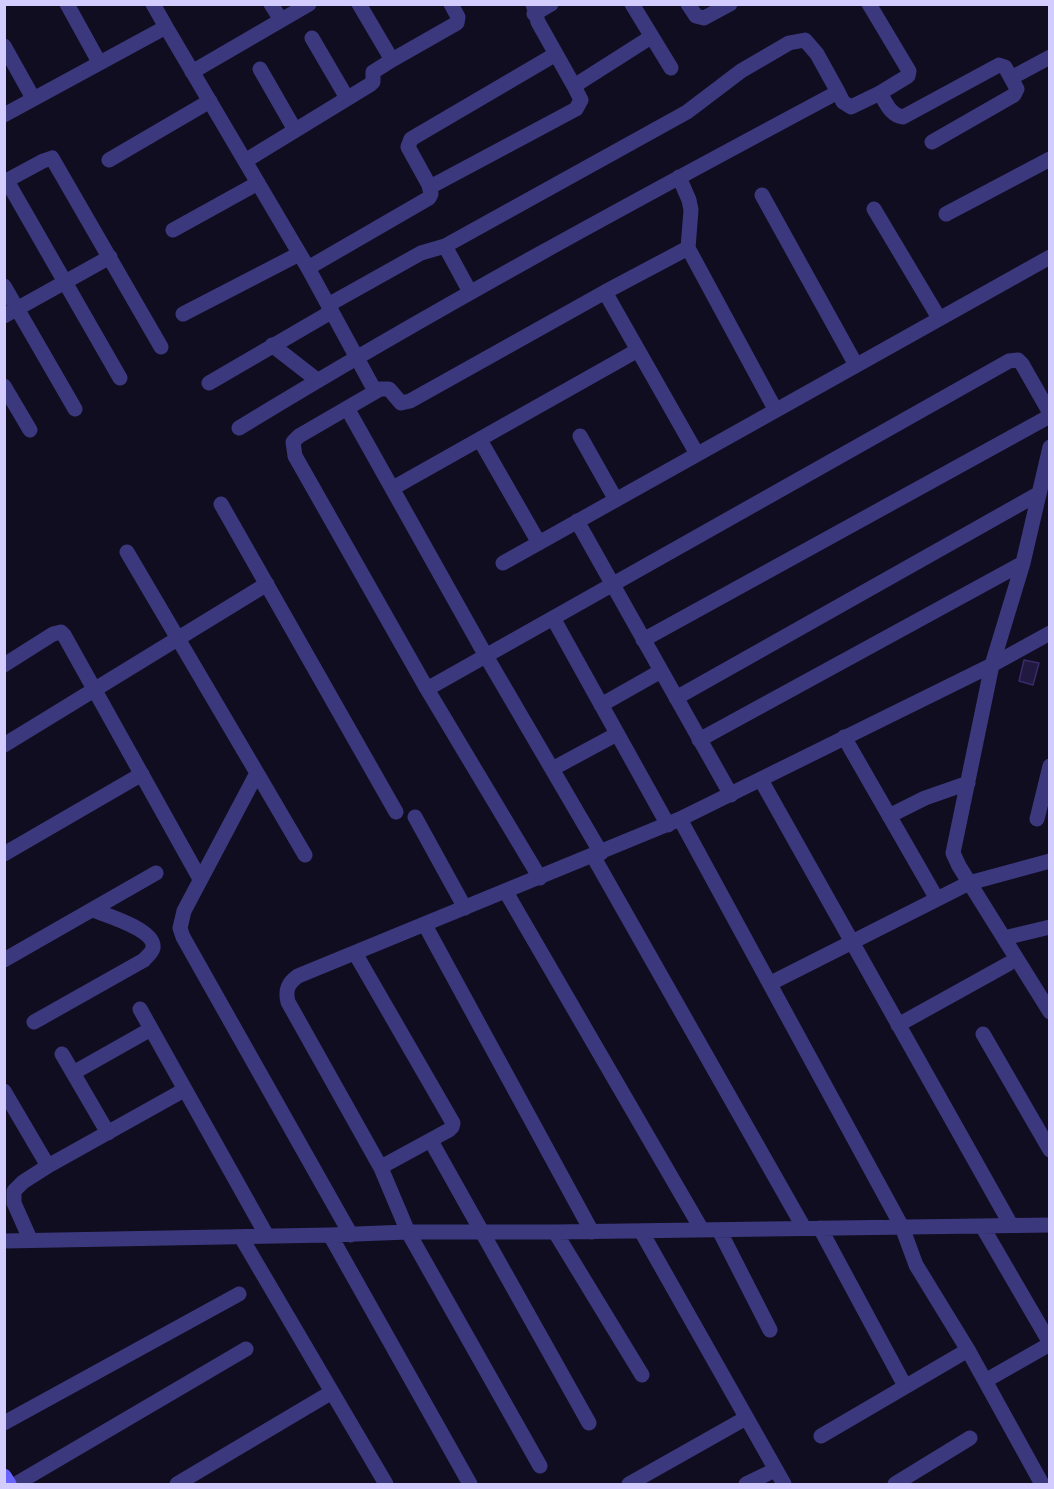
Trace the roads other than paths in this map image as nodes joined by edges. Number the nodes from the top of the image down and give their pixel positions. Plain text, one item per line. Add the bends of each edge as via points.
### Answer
1 (68, 4) edge
2 (272, 4) edge
3 (309, 4) edge
4 (359, 4) edge
5 (451, 4) edge
6 (551, 4) edge
7 (632, 4) edge
8 (688, 4) edge
9 (730, 4) edge
10 (869, 4) edge
11 (155, 5) edge
12 (534, 9) edge
13 (281, 20) junction
14 (166, 27) junction
15 (651, 37) junction
16 (312, 38) dead end
17 (4, 46) edge
18 (556, 54) junction
19 (1050, 57) edge
20 (392, 60) junction
21 (99, 62) junction
22 (671, 68) dead end
23 (260, 69) dead end
24 (192, 72) junction
25 (1011, 78) junction
26 (574, 86) junction
27 (838, 92) junction
28 (880, 93) junction
29 (33, 98) junction
30 (347, 99) junction
31 (210, 101) junction
32 (4, 114) edge
33 (295, 130) junction
34 (933, 142) dead end
35 (1050, 159) edge
36 (110, 160) dead end
37 (245, 160) junction
38 (679, 177) junction
39 (6, 182) edge
40 (258, 183) junction
41 (430, 187) junction
42 (762, 195) dead end
43 (874, 209) dead end
44 (946, 214) dead end
45 (173, 230) dead end
46 (445, 246) junction
47 (687, 248) junction
48 (299, 254) junction
49 (110, 257) junction
50 (1050, 257) edge
51 (308, 268) junction
52 (65, 282) junction
53 (4, 286) edge
54 (470, 292) junction
55 (605, 292) junction
56 (330, 309) junction
57 (11, 312) edge
58 (183, 314) dead end
59 (939, 318) junction
60 (272, 345) junction
61 (161, 347) dead end
62 (638, 350) junction
63 (356, 356) junction
64 (856, 365) junction
65 (120, 378) dead end
66 (317, 380) junction
67 (209, 383) dead end
68 (4, 386) edge
69 (375, 391) junction
70 (347, 408) junction
71 (75, 409) dead end
72 (775, 409) junction
73 (1050, 415) edge
74 (239, 428) dead end
75 (30, 430) dead end
76 (580, 436) dead end
77 (480, 440) junction
78 (1050, 447) edge
79 (697, 454) junction
80 (393, 488) junction
81 (1038, 494) junction
82 (616, 500) junction
83 (221, 504) dead end
84 (577, 521) junction
85 (539, 543) junction
86 (127, 552) dead end
87 (1023, 562) junction
88 (503, 563) dead end
89 (267, 584) junction
90 (612, 585) junction
91 (553, 618) junction
92 (1050, 633) edge
93 (178, 637) junction
94 (643, 640) junction
95 (486, 656) junction
96 (4, 665) edge
97 (992, 665) junction
98 (661, 671) junction
99 (95, 688) junction
100 (428, 689) junction
101 (676, 698) junction
102 (601, 705) junction
103 (617, 734) junction
104 (844, 737) junction
105 (699, 740) junction
106 (4, 744) edge
107 (1050, 766) edge
108 (552, 768) junction
109 (256, 773) junction
110 (142, 774) junction
111 (761, 780) junction
112 (968, 783) junction
113 (731, 795) junction
114 (396, 812) dead end
115 (889, 816) junction
116 (415, 818) dead end
117 (1037, 819) dead end
118 (674, 822) junction
119 (4, 854) edge
120 (305, 855) dead end
121 (597, 855) junction
122 (1050, 861) edge
123 (156, 873) dead end
124 (540, 878) junction
125 (200, 879) junction
126 (969, 883) junction
127 (506, 892) junction
128 (937, 899) junction
129 (465, 908) junction
130 (93, 910) junction
131 (425, 925) junction
132 (1050, 927) edge
133 (1004, 938) junction
134 (852, 942) junction
135 (356, 953) junction
136 (4, 960) edge
137 (1008, 964) dead end
138 (771, 983) junction
139 (1048, 1007) edge
140 (140, 1009) dead end
141 (33, 1022) dead end
142 (898, 1025) junction
143 (151, 1029) junction
144 (983, 1034) dead end
145 (62, 1054) dead end
146 (73, 1073) junction
147 (184, 1090) junction
148 (4, 1091) edge
149 (108, 1133) junction
150 (430, 1140) junction
151 (1050, 1150) edge
152 (48, 1166) junction
153 (381, 1167) junction
154 (1050, 1225) edge
155 (982, 1226) junction
156 (1011, 1226) junction
157 (902, 1227) junction
158 (804, 1228) junction
159 (820, 1228) junction
160 (702, 1230) junction
161 (719, 1230) junction
162 (640, 1231) junction
163 (408, 1232) junction
164 (482, 1232) junction
165 (555, 1232) junction
166 (592, 1232) junction
167 (351, 1234) junction
168 (330, 1235) junction
169 (267, 1236) junction
170 (241, 1237) junction
171 (30, 1239) junction
172 (4, 1240) edge
173 (238, 1294) dead end
174 (770, 1330) dead end
175 (1050, 1344) edge
176 (246, 1349) dead end
177 (968, 1350) junction
178 (642, 1375) dead end
179 (985, 1381) junction
180 (905, 1386) junction
181 (332, 1392) junction
182 (746, 1418) junction
183 (4, 1423) edge
184 (590, 1423) dead end
185 (821, 1436) dead end
186 (970, 1438) dead end
187 (540, 1466) dead end
188 (775, 1470) junction
189 (4, 1476) edge
190 (9, 1485) edge
191 (16, 1485) edge
192 (177, 1485) edge
193 (386, 1485) edge
194 (470, 1485) edge
195 (629, 1485) edge
196 (746, 1485) edge
197 (784, 1485) edge
198 (895, 1485) edge
199 (1042, 1485) edge

1 - 21 street
2 - 13 street
3 - 13 street
4 - 20 street
5 - 20 street via 457,23
6 - 12 street
7 - 15 street
8 - 9 street via 696,16 704,18
10 - 28 street via 909,71 903,80
11 - 14 street
12 - 18 street
13 - 24 street
14 - 21 street
14 - 24 street
15 - 22 street
15 - 26 street
16 - 30 street
17 - 29 street
18 - 26 street
18 - 41 street via 408,142
19 - 25 street
20 - 30 street via 373,72 371,84
21 - 29 street
23 - 33 street
24 - 31 street
25 - 28 street via 1005,67 999,65 903,117 892,112
25 - 34 street via 1017,89 1014,95
26 - 41 street via 581,100 576,109
27 - 28 street via 843,102 851,106
27 - 38 street
27 - 46 street via 813,47 805,40 789,43 741,71 687,112
29 - 32 street
30 - 33 street
31 - 36 street
31 - 37 street
33 - 37 street
35 - 44 street
37 - 40 street
38 - 47 street via 691,210
38 - 54 street
39 - 49 street via 52,158
39 - 52 street
40 - 45 street
40 - 48 street
41 - 51 street via 429,198
42 - 64 street
43 - 59 street
46 - 54 street
46 - 56 street via 421,253
47 - 55 street
47 - 72 street
48 - 51 street
48 - 58 street
49 - 52 street
49 - 61 street
50 - 59 street
51 - 56 street
52 - 57 street
52 - 65 street
53 - 57 street
54 - 63 street
55 - 62 street
55 - 69 street via 410,401 401,403 389,389
56 - 60 street
56 - 63 street
57 - 71 street
59 - 64 street
60 - 66 street
60 - 67 street
62 - 77 street
62 - 79 street
63 - 66 street
63 - 69 street
64 - 72 street
66 - 74 street
68 - 75 street
69 - 70 street
70 - 80 street
70 - 100 street via 299,436 293,442 295,456
72 - 79 street
73 - 90 street via 1022,364 1009,361
73 - 94 street
76 - 82 street
77 - 80 street
77 - 85 street
78 - 81 street
79 - 82 street
80 - 95 street
81 - 87 street
81 - 101 street
82 - 84 street
83 - 89 street
84 - 85 street
84 - 90 street
85 - 88 street
86 - 93 street
87 - 97 street
87 - 105 street
89 - 93 street
89 - 114 street
90 - 91 street
90 - 94 street
91 - 95 street
91 - 102 street
92 - 97 street
93 - 99 street
93 - 109 street
94 - 98 street
95 - 100 street
95 - 108 street
96 - 99 street via 61,632
97 - 104 street
97 - 112 street
98 - 101 street
98 - 102 street
99 - 106 street
99 - 110 street
100 - 124 street
101 - 105 street
102 - 103 street
103 - 108 street
103 - 118 street
104 - 111 street
104 - 115 street
105 - 113 street
107 - 117 street
108 - 121 street
109 - 120 street
109 - 125 street
110 - 119 street
110 - 125 street
111 - 113 street
111 - 134 street
112 - 115 street
112 - 126 street via 953,852
113 - 118 street
115 - 128 street
116 - 129 street
118 - 121 street
118 - 138 street
121 - 124 street
121 - 158 street
122 - 126 street
123 - 130 street
124 - 127 street
125 - 167 street via 180,920 183,938
126 - 128 street
126 - 133 street
127 - 129 street
127 - 160 street
128 - 134 street
129 - 131 street
130 - 136 street
130 - 141 street via 142,931 152,942 150,953
131 - 135 street
131 - 166 street
132 - 133 street
133 - 139 street
134 - 138 street
134 - 142 street
135 - 150 street via 453,1123 449,1130
135 - 153 street via 298,976 291,981 286,994
137 - 142 street
138 - 157 street
140 - 143 street
142 - 156 street
143 - 146 street
143 - 147 street
144 - 151 street
145 - 146 street
146 - 149 street
147 - 149 street
147 - 169 street
148 - 152 street
149 - 152 street
150 - 153 street
150 - 164 street
152 - 171 street via 14,1191 14,1203
153 - 163 street
154 - 156 street
155 - 156 street
155 - 157 street
155 - 175 street
157 - 159 street
157 - 177 street via 916,1265
158 - 159 street
158 - 161 street
159 - 180 street
160 - 161 street
160 - 162 street
161 - 174 street
162 - 166 street
162 - 182 street
163 - 164 street
163 - 167 street
163 - 187 street
164 - 165 street
164 - 184 street
165 - 166 street
165 - 178 street
167 - 168 street
168 - 169 street
168 - 194 street
169 - 170 street
170 - 171 street
170 - 181 street
171 - 172 street
173 - 183 street
175 - 179 street
176 - 191 street
177 - 179 street
177 - 180 street
179 - 199 street
180 - 185 street
181 - 192 street
181 - 193 street
182 - 188 street
182 - 195 street
186 - 198 street
188 - 196 street
188 - 197 street
189 - 190 street

